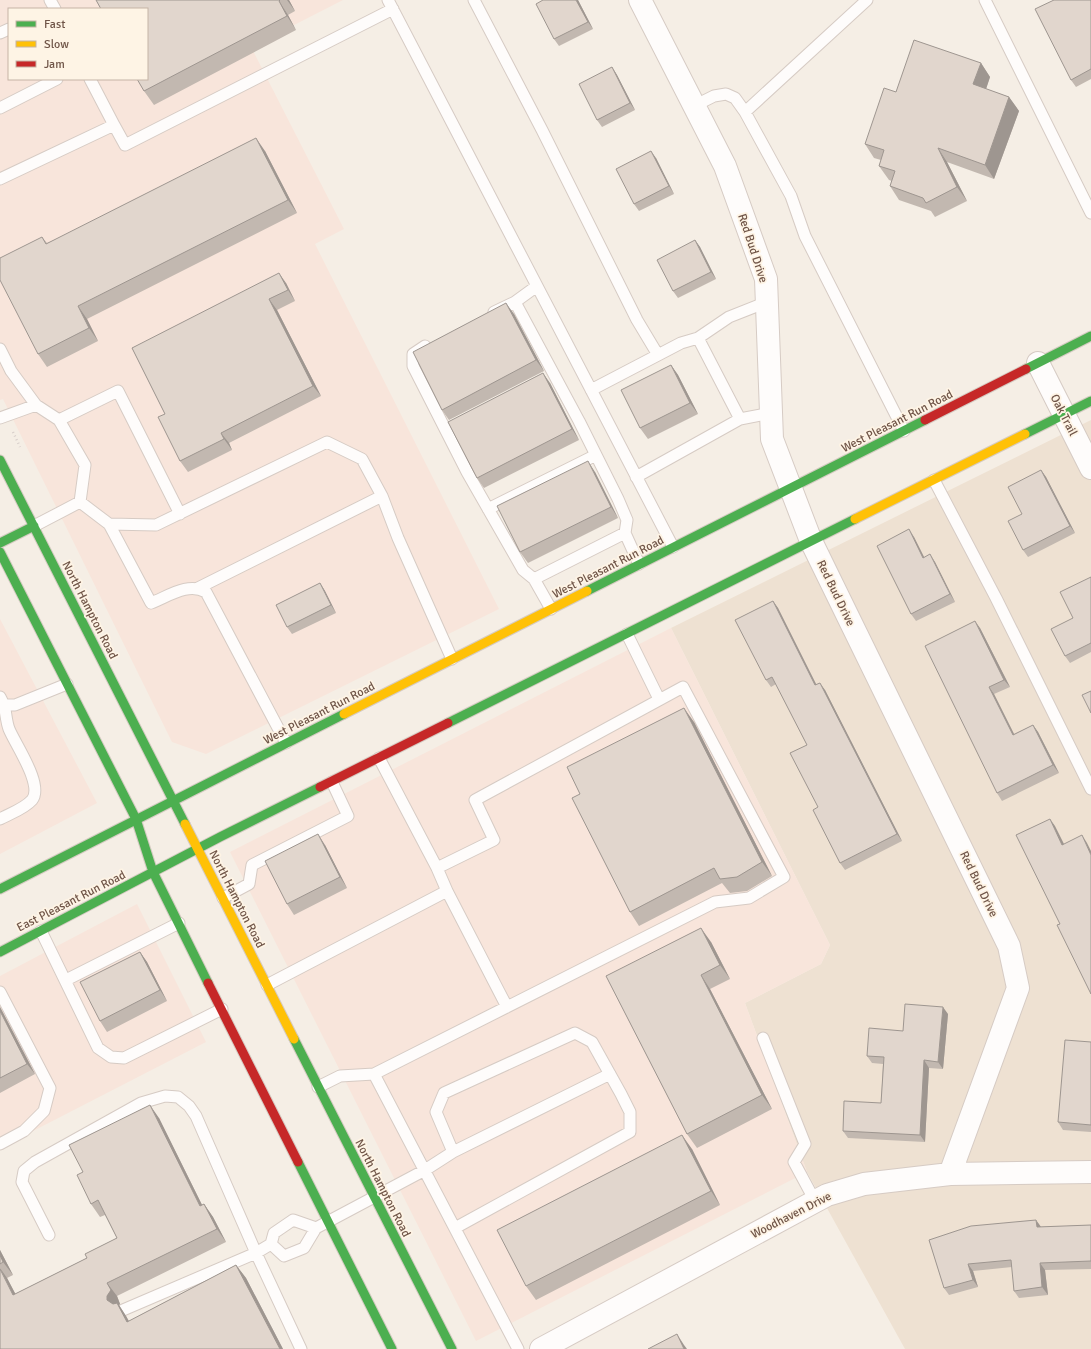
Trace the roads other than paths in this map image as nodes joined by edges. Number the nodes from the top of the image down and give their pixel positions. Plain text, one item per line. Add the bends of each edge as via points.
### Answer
1 (474, 0) edge
2 (640, 0) edge
3 (867, 0) edge
4 (985, 0) edge
5 (390, 5) edge
6 (54, 80) edge
7 (91, 80) edge
8 (694, 106) junction
9 (0, 108) edge
10 (745, 112) junction
11 (114, 125) junction
12 (0, 179) edge
13 (1091, 213) edge
14 (537, 286) junction
15 (515, 302) junction
16 (767, 302) junction
17 (481, 318) edge
18 (1091, 336) edge
19 (698, 338) junction
20 (434, 341) edge
21 (0, 349) edge
22 (658, 355) junction
23 (1038, 363) junction
24 (591, 390) junction
25 (1091, 401) edge
26 (36, 405) junction
27 (771, 413) junction
28 (1064, 415) junction
29 (0, 418) edge
30 (740, 419) junction
31 (59, 420) junction
32 (904, 431) junction
33 (596, 455) junction
34 (0, 460) edge
35 (1091, 468) edge
36 (636, 477) junction
37 (934, 480) junction
38 (790, 488) junction
39 (382, 496) junction
40 (80, 502) junction
41 (488, 509) junction
42 (180, 514) junction
43 (109, 524) junction
44 (34, 526) junction
45 (625, 533) junction
46 (811, 541) junction
47 (0, 543) edge
48 (673, 547) junction
49 (0, 552) edge
50 (639, 564) junction
51 (534, 579) junction
52 (198, 588) junction
53 (551, 609) junction
54 (627, 634) junction
55 (452, 659) junction
56 (67, 684) junction
57 (659, 700) junction
58 (2, 701) edge
59 (286, 743) junction
60 (379, 758) junction
61 (332, 782) junction
62 (1091, 789) edge
63 (174, 800) junction
64 (0, 818) edge
65 (136, 819) junction
66 (198, 849) junction
67 (436, 868) junction
68 (153, 872) junction
69 (0, 889) edge
70 (447, 892) junction
71 (223, 898) junction
72 (179, 923) junction
73 (41, 930) junction
74 (0, 952) edge
75 (66, 980) junction
76 (267, 985) junction
77 (0, 992) edge
78 (506, 1008) junction
79 (222, 1009) junction
80 (763, 1038) dead end
81 (374, 1074) junction
82 (610, 1074) junction
83 (318, 1087) junction
84 (0, 1144) edge
85 (453, 1152) junction
86 (425, 1170) junction
87 (1091, 1172) edge
88 (950, 1174) junction
89 (374, 1197) junction
90 (815, 1201) junction
91 (328, 1222) junction
92 (316, 1228) junction
93 (455, 1228) junction
94 (49, 1235) dead end
95 (271, 1244) junction
96 (256, 1253) junction
97 (123, 1310) dead end
98 (302, 1349) edge
99 (392, 1349) edge
100 (452, 1349) edge
101 (518, 1349) edge
102 (541, 1349) edge

1 - 22 lane via 637,320
2 - 8 street, Red Bud Drive
3 - 10 lane
4 - 13 lane
5 - 11 lane via 125,146
5 - 14 lane
6 - 9 lane
7 - 11 lane
8 - 10 lane via 714,96 726,94 735,98
8 - 16 street, Red Bud Drive via 724,166 766,279
10 - 32 lane via 791,196 805,236
11 - 12 lane
14 - 15 lane
14 - 24 lane
15 - 17 lane
15 - 33 lane via 550,376
16 - 19 lane via 729,317
16 - 27 street, Red Bud Drive
18 - 23 main road, West Pleasant Run Road
19 - 22 lane via 681,343
19 - 30 lane
20 - 41 lane via 413,354 413,366 450,428 467,472
21 - 26 lane via 11,371
22 - 24 lane
23 - 28 street, Oak Trail
23 - 32 main road, West Pleasant Run Road
24 - 36 lane
25 - 28 main road
26 - 29 lane
26 - 31 lane
27 - 30 lane
27 - 38 street, Red Bud Drive via 772,439
28 - 35 street, Oak Trail
28 - 37 main road
30 - 36 lane
31 - 40 lane via 85,466
31 - 42 lane via 118,391
32 - 38 main road, West Pleasant Run Road
33 - 41 lane
33 - 45 lane via 627,520
34 - 44 main road, North Hampton Road
36 - 48 lane
37 - 46 main road
37 - 62 lane
38 - 46 street, Red Bud Drive
38 - 48 main road, West Pleasant Run Road
39 - 42 lane via 362,459 326,442
39 - 52 lane
39 - 55 lane
40 - 43 lane
40 - 44 lane
41 - 51 lane via 523,570
42 - 43 lane via 156,525
43 - 52 lane via 152,603 187,588
44 - 47 main road
44 - 63 main road, North Hampton Road
45 - 50 lane
45 - 51 lane
46 - 54 main road
46 - 88 street, Red Bud Drive via 1009,946 1018,988
48 - 50 main road, West Pleasant Run Road
49 - 56 main road
50 - 53 main road, West Pleasant Run Road
51 - 53 lane
52 - 59 lane via 206,592
53 - 55 main road, West Pleasant Run Road
54 - 57 lane
54 - 60 main road
55 - 59 main road, West Pleasant Run Road
56 - 58 lane via 15,705
56 - 65 main road
57 - 67 lane via 475,800 494,840
57 - 78 lane via 683,688 784,877 749,898 715,902
58 - 64 lane via 9,728 28,765 36,790 33,799 23,807
59 - 63 main road, West Pleasant Run Road
60 - 61 main road
60 - 67 lane
61 - 66 main road
61 - 71 lane via 348,816 252,865 249,884
63 - 65 main road, West Pleasant Run Road
63 - 66 main road, North Hampton Road
65 - 68 main road
65 - 69 main road
66 - 68 main road
66 - 71 main road, North Hampton Road
67 - 70 lane
68 - 72 main road
68 - 73 main road, East Pleasant Run Road
70 - 76 lane
70 - 78 lane
71 - 76 main road, North Hampton Road
72 - 75 lane
72 - 79 main road
73 - 74 main road, East Pleasant Run Road
73 - 75 lane
75 - 79 lane via 98,1048 111,1057 124,1058
76 - 83 main road, North Hampton Road
77 - 84 lane via 50,1088 44,1111 24,1131
78 - 81 lane
79 - 91 main road
80 - 90 lane via 805,1144 794,1162
81 - 83 lane via 340,1076
81 - 86 lane
82 - 85 lane
82 - 85 lane via 592,1042 575,1033 444,1093 436,1112
82 - 93 lane via 630,1112 630,1132
83 - 89 main road, North Hampton Road
85 - 86 lane
86 - 89 lane
86 - 93 lane
87 - 88 street, Woodhaven Drive
88 - 90 street, Woodhaven Drive via 864,1184
89 - 91 lane
89 - 100 main road, North Hampton Road
90 - 102 street, Woodhaven Drive
91 - 92 lane
91 - 99 main road
92 - 95 lane via 293,1220 274,1233
92 - 95 lane via 304,1248 284,1256
93 - 101 lane
94 - 96 lane via 22,1182 24,1171 35,1162 141,1103 166,1096 178,1097 196,1116
95 - 96 lane
96 - 97 lane
96 - 98 lane

